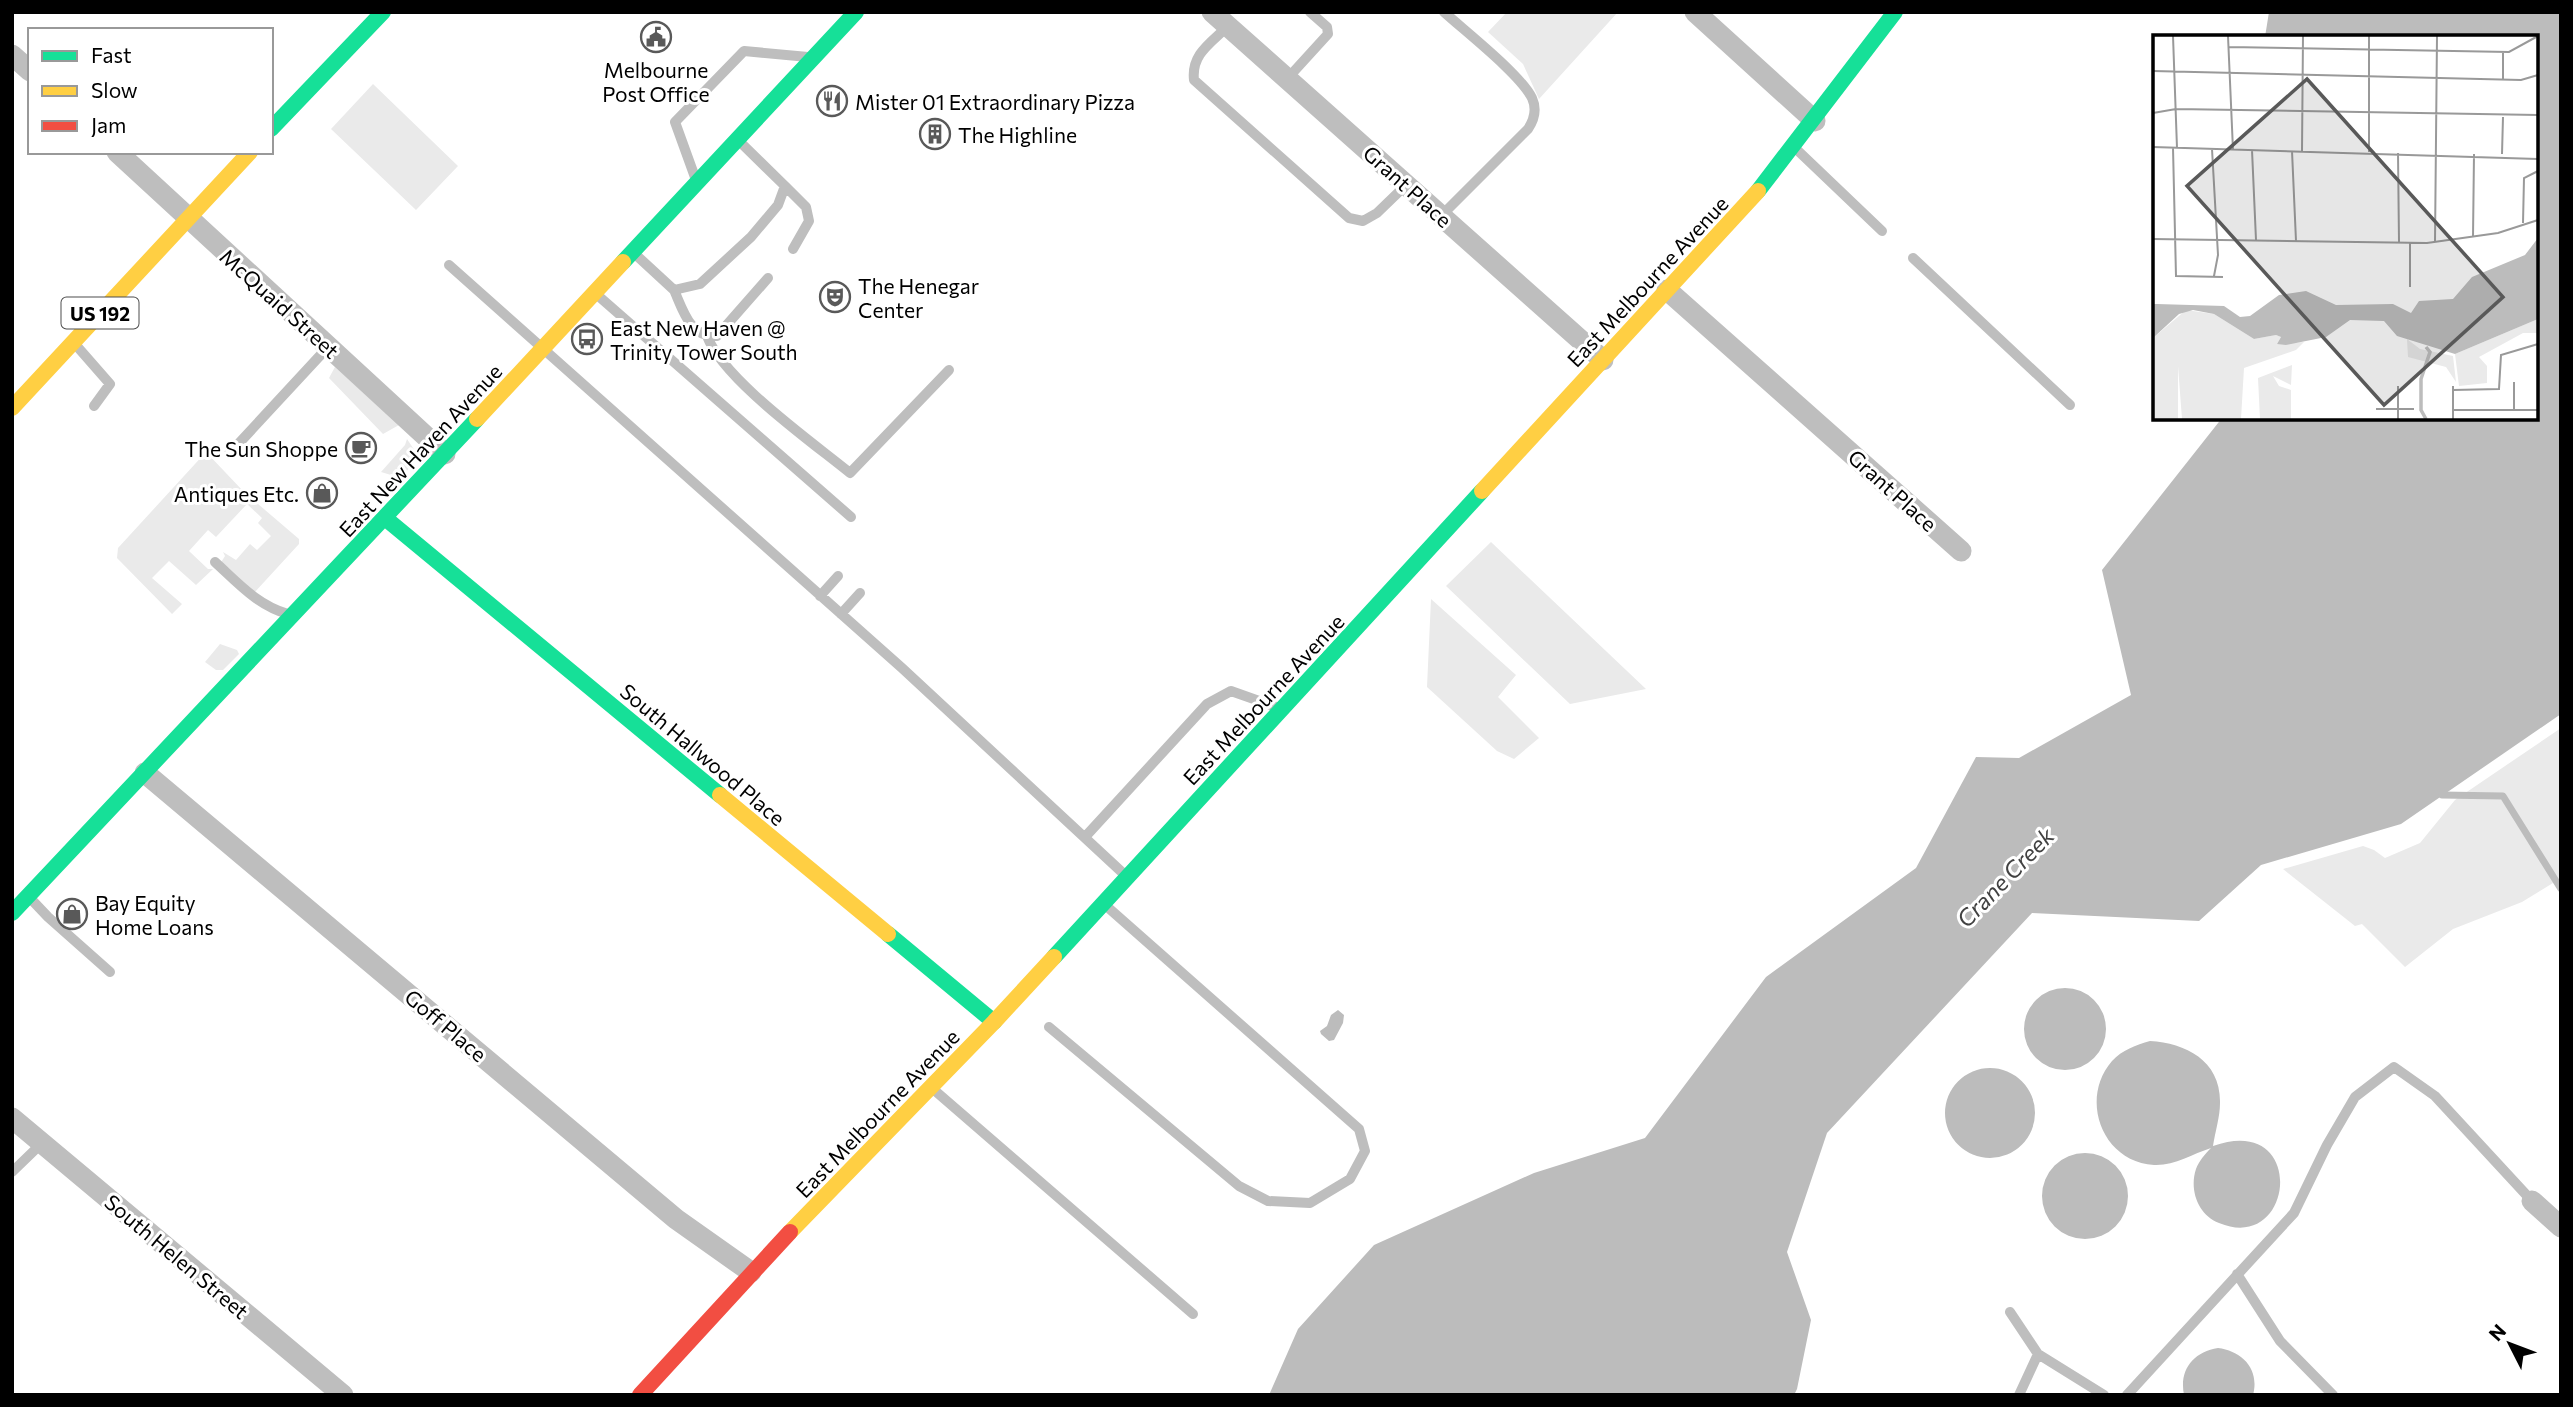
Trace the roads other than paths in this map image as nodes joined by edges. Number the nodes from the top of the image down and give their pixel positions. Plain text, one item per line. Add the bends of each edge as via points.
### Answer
1 (383, 12) edge
2 (1310, 12) edge
3 (1444, 12) edge
4 (1695, 12) edge
5 (1895, 12) edge
6 (844, 16) edge
7 (1220, 19) edge
8 (12, 55) edge
9 (814, 57) junction
10 (28, 69) edge
11 (1287, 79) junction
12 (1815, 121) junction
13 (273, 127) edge
14 (737, 139) junction
15 (1794, 147) junction
16 (119, 154) edge
17 (248, 154) edge
18 (697, 184) junction
19 (1406, 185) junction
20 (785, 186) junction
21 (1441, 216) junction
22 (188, 219) junction
23 (1882, 230) dead end
24 (793, 249) dead end
25 (633, 252) junction
26 (1913, 258) dead end
27 (449, 265) dead end
28 (768, 278) dead end
29 (674, 290) junction
30 (1667, 290) junction
31 (595, 293) junction
32 (707, 337) junction
33 (73, 342) junction
34 (328, 347) junction
35 (544, 348) junction
36 (1603, 360) junction
37 (949, 370) dead end
38 (2070, 405) dead end
39 (94, 406) dead end
40 (12, 408) edge
41 (229, 454) dead end
42 (445, 454) junction
43 (851, 517) dead end
44 (385, 518) junction
45 (1961, 551) dead end
46 (215, 562) dead end
47 (838, 576) dead end
48 (860, 593) dead end
49 (820, 596) junction
50 (841, 614) junction
51 (293, 616) junction
52 (1282, 709) junction
53 (145, 773) junction
54 (1085, 837) junction
55 (1127, 878) junction
56 (12, 882) edge
57 (29, 896) junction
58 (1103, 904) junction
59 (12, 914) edge
60 (110, 972) dead end
61 (994, 1022) junction
62 (1049, 1027) dead end
63 (931, 1087) junction
64 (12, 1118) edge
65 (41, 1143) junction
66 (12, 1172) edge
67 (2532, 1201) joint
68 (2561, 1227) edge
69 (751, 1272) junction
70 (2237, 1274) junction
71 (2010, 1312) dead end
72 (1193, 1314) dead end
73 (2038, 1354) junction
74 (343, 1395) edge
75 (640, 1395) edge
76 (2019, 1395) edge
77 (2104, 1395) edge
78 (2127, 1395) edge
79 (2333, 1395) edge

1 - 13 street
2 - 11 lane via 1327,27 1328,34
3 - 21 lane via 1512,74 1532,98 1535,109 1528,130
4 - 12 street
5 - 12 street, East Melbourne Avenue
6 - 9 street, East New Haven Avenue
7 - 11 street, Grant Place
7 - 19 lane via 1192,66 1194,80 1328,200 1349,218 1363,221
8 - 10 street
9 - 14 street, East New Haven Avenue
9 - 18 lane via 744,51 675,122
11 - 19 street, Grant Place
12 - 15 street, East Melbourne Avenue
14 - 18 street, East New Haven Avenue
14 - 20 lane
15 - 23 lane
15 - 30 street, East Melbourne Avenue
16 - 22 street, McQuaid Street
17 - 22 street, US 192
18 - 25 street, East New Haven Avenue
19 - 21 street, Grant Place
20 - 24 lane via 806,207 809,221
20 - 29 lane via 778,205 751,237 700,284
21 - 36 street, Grant Place
22 - 33 street, US 192
22 - 34 street, McQuaid Street
25 - 29 lane
25 - 31 street, East New Haven Avenue
26 - 38 lane
27 - 35 lane
28 - 32 lane via 717,335
29 - 32 lane via 694,330
30 - 36 street, East Melbourne Avenue
30 - 45 street, Grant Place
31 - 35 street, East New Haven Avenue
31 - 43 lane
32 - 37 lane via 725,367 850,472
33 - 39 lane via 110,384
33 - 40 street, US 192
34 - 41 lane
34 - 42 street, McQuaid Street
35 - 42 street, East New Haven Avenue
35 - 49 lane
36 - 52 street, East Melbourne Avenue
42 - 44 street, East New Haven Avenue
44 - 51 street, East New Haven Avenue
44 - 61 street, South Hallwood Place
46 - 51 lane via 255,599
47 - 49 lane
48 - 50 lane
49 - 50 lane
50 - 54 lane
51 - 53 street, East New Haven Avenue
52 - 54 lane via 1231,691 1207,704
52 - 55 street, East Melbourne Avenue
53 - 57 street, East New Haven Avenue
53 - 69 street, Goff Place via 676,1219
54 - 55 lane
55 - 58 street, East Melbourne Avenue
56 - 57 street
57 - 59 street, East New Haven Avenue
57 - 60 lane
58 - 61 street, East Melbourne Avenue
58 - 62 lane via 1359,1129 1365,1151 1350,1179 1310,1203 1269,1201 1239,1186
61 - 63 street, East Melbourne Avenue
63 - 69 street, East Melbourne Avenue
63 - 72 lane
64 - 65 street, South Helen Street
65 - 66 lane
65 - 74 street, South Helen Street
67 - 68 street
67 - 70 lane via 2435,1097 2393,1067 2355,1097 2294,1213
69 - 75 street, East Melbourne Avenue
70 - 78 lane
70 - 79 lane via 2280,1341
71 - 73 lane
73 - 76 lane
73 - 77 lane

